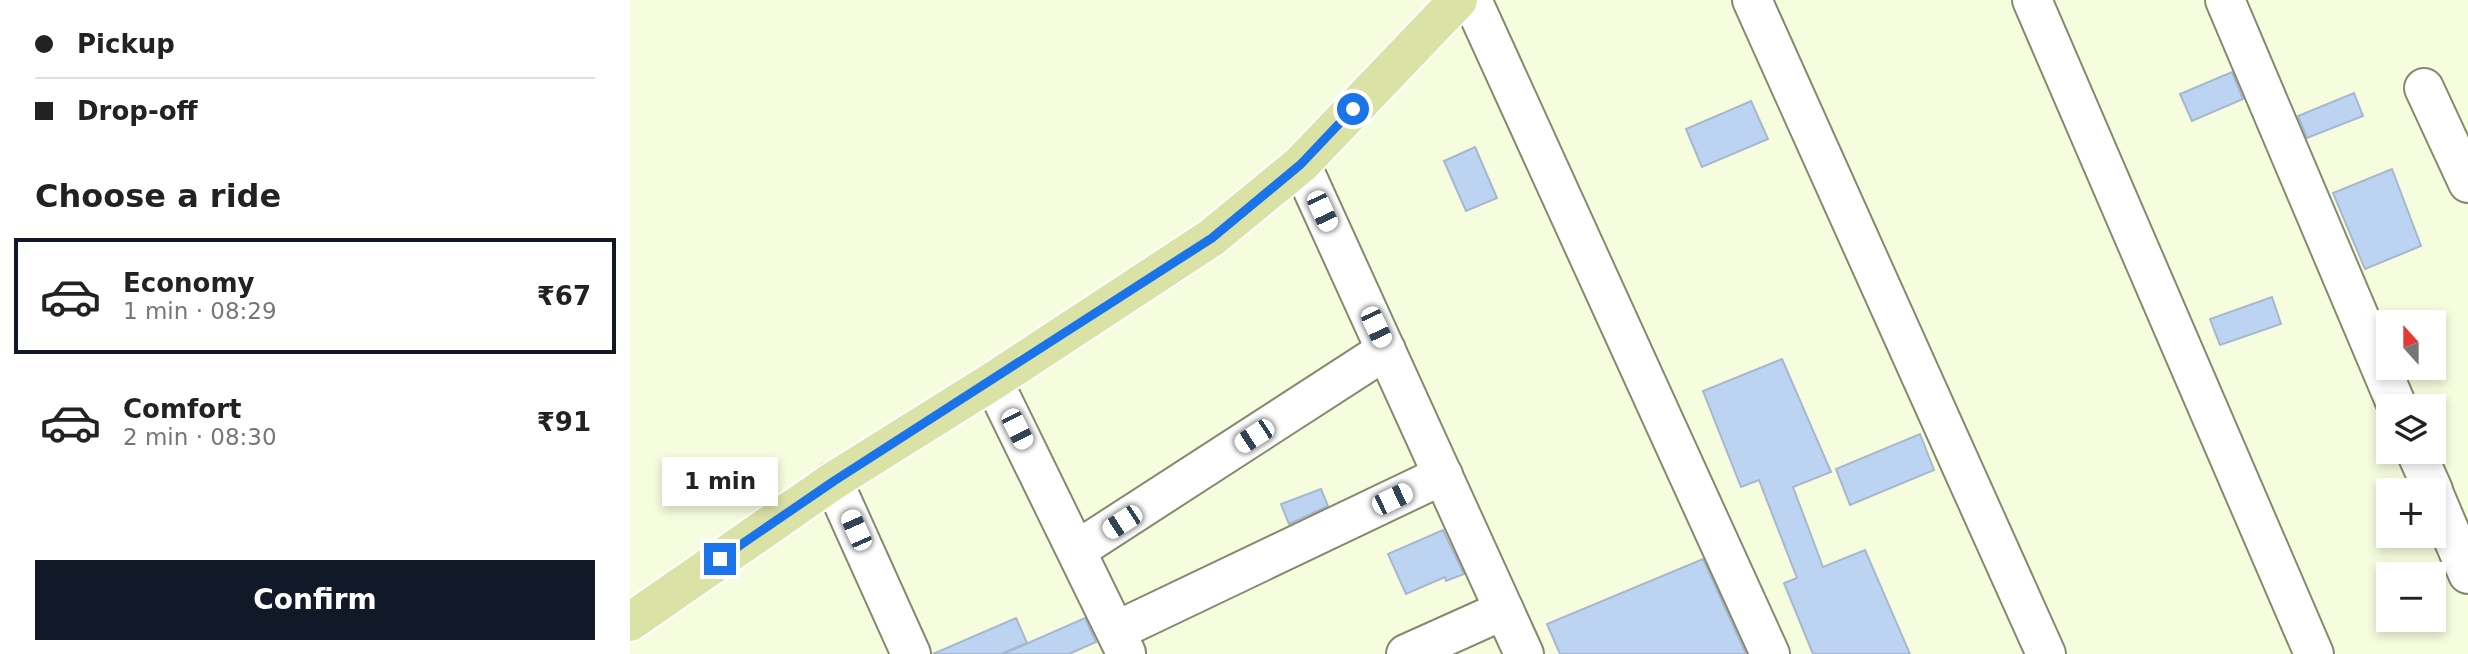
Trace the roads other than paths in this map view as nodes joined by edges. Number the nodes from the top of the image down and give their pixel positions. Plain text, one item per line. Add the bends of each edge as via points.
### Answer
1 (1458, 0) edge
2 (1472, 0) edge
3 (1752, 0) edge
4 (2032, 0) edge
5 (2225, 0) edge
6 (2424, 88) dead end
7 (1301, 164) junction
8 (2468, 183) edge
9 (1386, 350) junction
10 (993, 381) junction
11 (2392, 394) edge
12 (1443, 475) junction
13 (834, 481) junction
14 (2446, 522) edge
15 (1077, 550) junction
16 (2468, 574) edge
17 (1504, 610) junction
18 (630, 622) edge
19 (1121, 643) edge
20 (911, 654) edge
21 (1406, 654) edge
22 (1524, 654) edge
23 (1770, 654) edge
24 (2046, 654) edge
25 (2314, 654) edge

1 - 7 main road
2 - 23 street
3 - 24 street
4 - 25 street
5 - 11 street
6 - 8 street
7 - 9 street
7 - 10 main road via 1212,238
9 - 12 street
9 - 15 street
10 - 13 main road
10 - 15 street
12 - 17 street
12 - 19 street
13 - 18 main road
13 - 20 street
14 - 16 street
15 - 19 street
17 - 21 street
17 - 22 street

